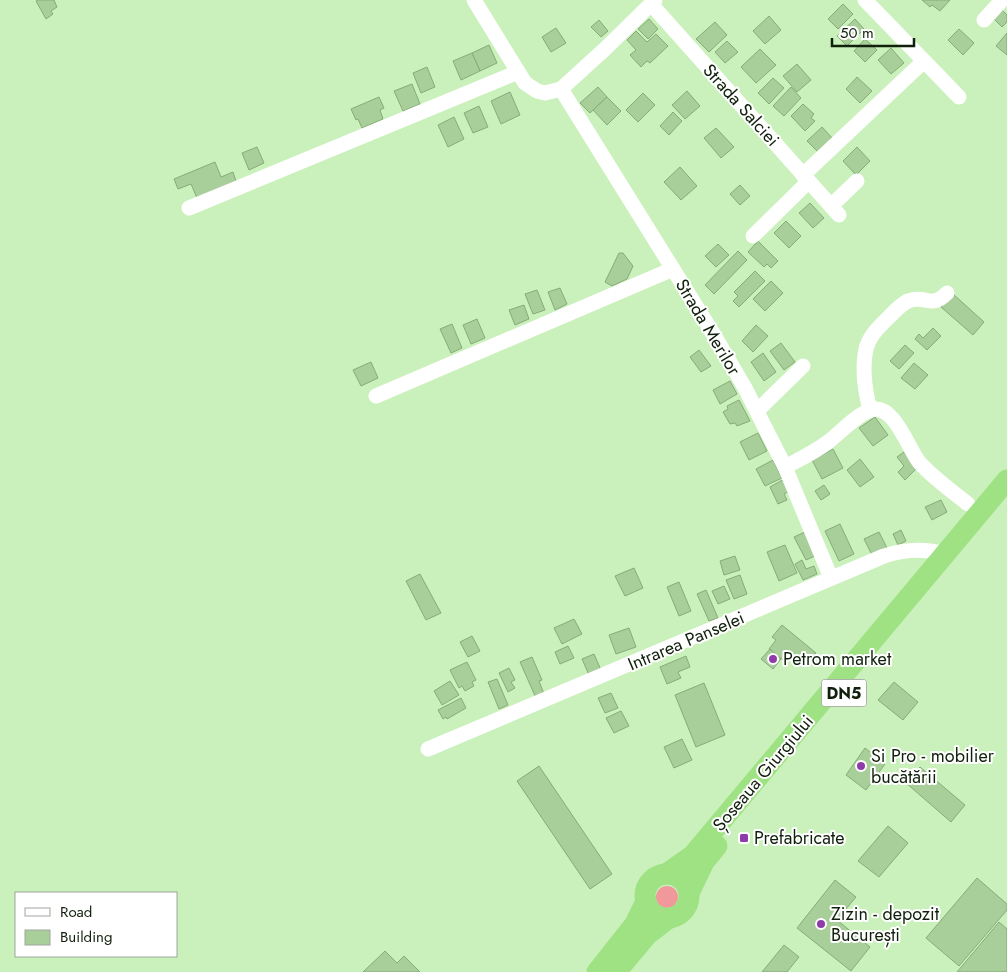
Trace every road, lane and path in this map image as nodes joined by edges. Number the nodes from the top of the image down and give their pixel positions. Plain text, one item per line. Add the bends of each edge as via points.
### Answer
1 (474, 0) edge
2 (865, 0) edge
3 (1002, 0) edge
4 (653, 2) edge
5 (984, 20) dead end
6 (924, 61) junction
7 (518, 72) junction
8 (561, 89) junction
9 (959, 97) dead end
10 (806, 178) junction
11 (857, 181) dead end
12 (189, 208) dead end
13 (753, 236) dead end
14 (673, 269) junction
15 (947, 293) dead end
16 (803, 366) dead end
17 (376, 396) dead end
18 (758, 410) junction
19 (870, 410) junction
20 (785, 467) junction
21 (1007, 480) edge
22 (1007, 498) edge
23 (968, 504) dead end
24 (946, 554) junction
25 (831, 578) junction
26 (428, 749) dead end
27 (666, 874) junction
28 (688, 892) junction
29 (646, 901) junction
30 (669, 918) junction
31 (597, 972) edge
32 (616, 972) edge

1 - 7 street
2 - 6 street
3 - 5 street
4 - 8 street
4 - 10 street, Strada Salciei
6 - 9 street
6 - 10 street
7 - 8 street via 524,83 537,91 545,93
7 - 12 street
8 - 14 street, Strada Merilor
10 - 11 street, Strada Salciei via 835,211
10 - 13 street
14 - 17 street
14 - 18 street, Strada Merilor
15 - 19 street via 934,302 907,302 870,339 865,371
16 - 18 street
18 - 20 street, Strada Merilor
19 - 20 street via 828,442
19 - 23 street via 879,409 895,420 919,461
20 - 25 street, Strada Merilor
21 - 24 highway, Șoseaua Giurgiului / DN5
22 - 28 highway, Șoseaua Giurgiului / DN5 via 704,862
24 - 25 street, Intrarea Panselei via 931,550 899,551
24 - 27 highway, Șoseaua Giurgiului / DN5 via 693,855
25 - 26 street, Intrarea Panselei
27 - 28 highway via 678,877
27 - 29 highway, Șoseaua Giurgiului / DN5 via 650,883
28 - 30 highway, Șoseaua Giurgiului / DN5 via 684,910
29 - 30 highway via 652,912
29 - 31 highway, Șoseaua Giurgiului / DN5 via 635,924
30 - 32 highway, Șoseaua Giurgiului / DN5 via 646,935

